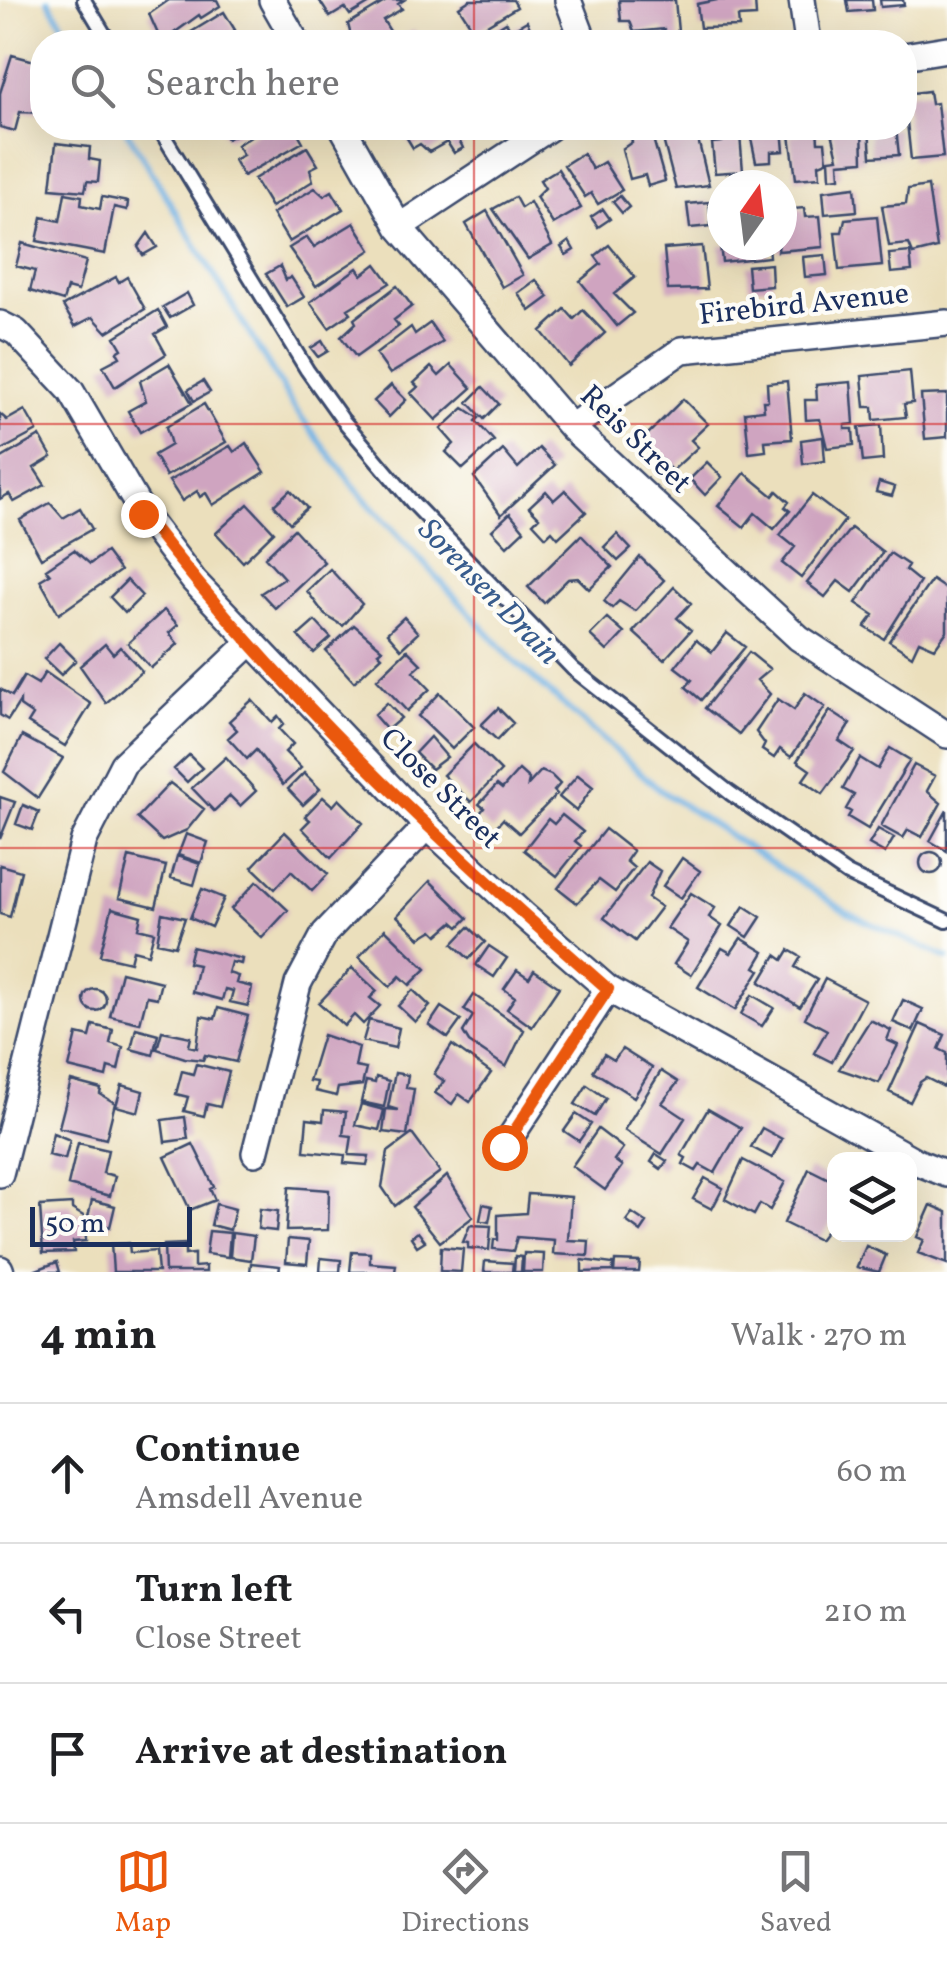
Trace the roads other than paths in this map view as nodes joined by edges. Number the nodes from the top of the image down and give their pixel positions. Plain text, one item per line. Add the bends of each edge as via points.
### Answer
1 (84, 0) edge
2 (272, 0) edge
3 (568, 0) edge
4 (802, 0) edge
5 (102, 30) edge
6 (289, 30) edge
7 (579, 30) edge
8 (806, 30) edge
9 (947, 49) edge
10 (917, 54) edge
11 (166, 140) edge
12 (350, 140) edge
13 (532, 140) edge
14 (399, 227) junction
15 (947, 323) edge
16 (0, 324) edge
17 (571, 427) junction
18 (250, 643) junction
19 (947, 736) edge
20 (427, 826) junction
21 (947, 922) edge
22 (608, 989) junction
23 (504, 1147) dead end
24 (255, 1153) dead end
25 (0, 1174) edge
26 (947, 1174) edge

1 - 5 lane
2 - 6 street
3 - 7 street
4 - 8 street
9 - 10 street
11 - 21 lane via 342,418 412,502 572,669 847,874
12 - 14 street, Reis Street
13 - 14 street
14 - 17 street, Reis Street
15 - 17 street, Firebird Avenue via 682,350
16 - 18 street, Close Street via 16,332 71,391 143,514
17 - 19 street, Reis Street via 799,638
18 - 20 street, Close Street
18 - 25 street via 124,764 84,840
20 - 22 street, Close Street
20 - 24 street via 325,933 298,984
22 - 23 street
22 - 26 street, Close Street

